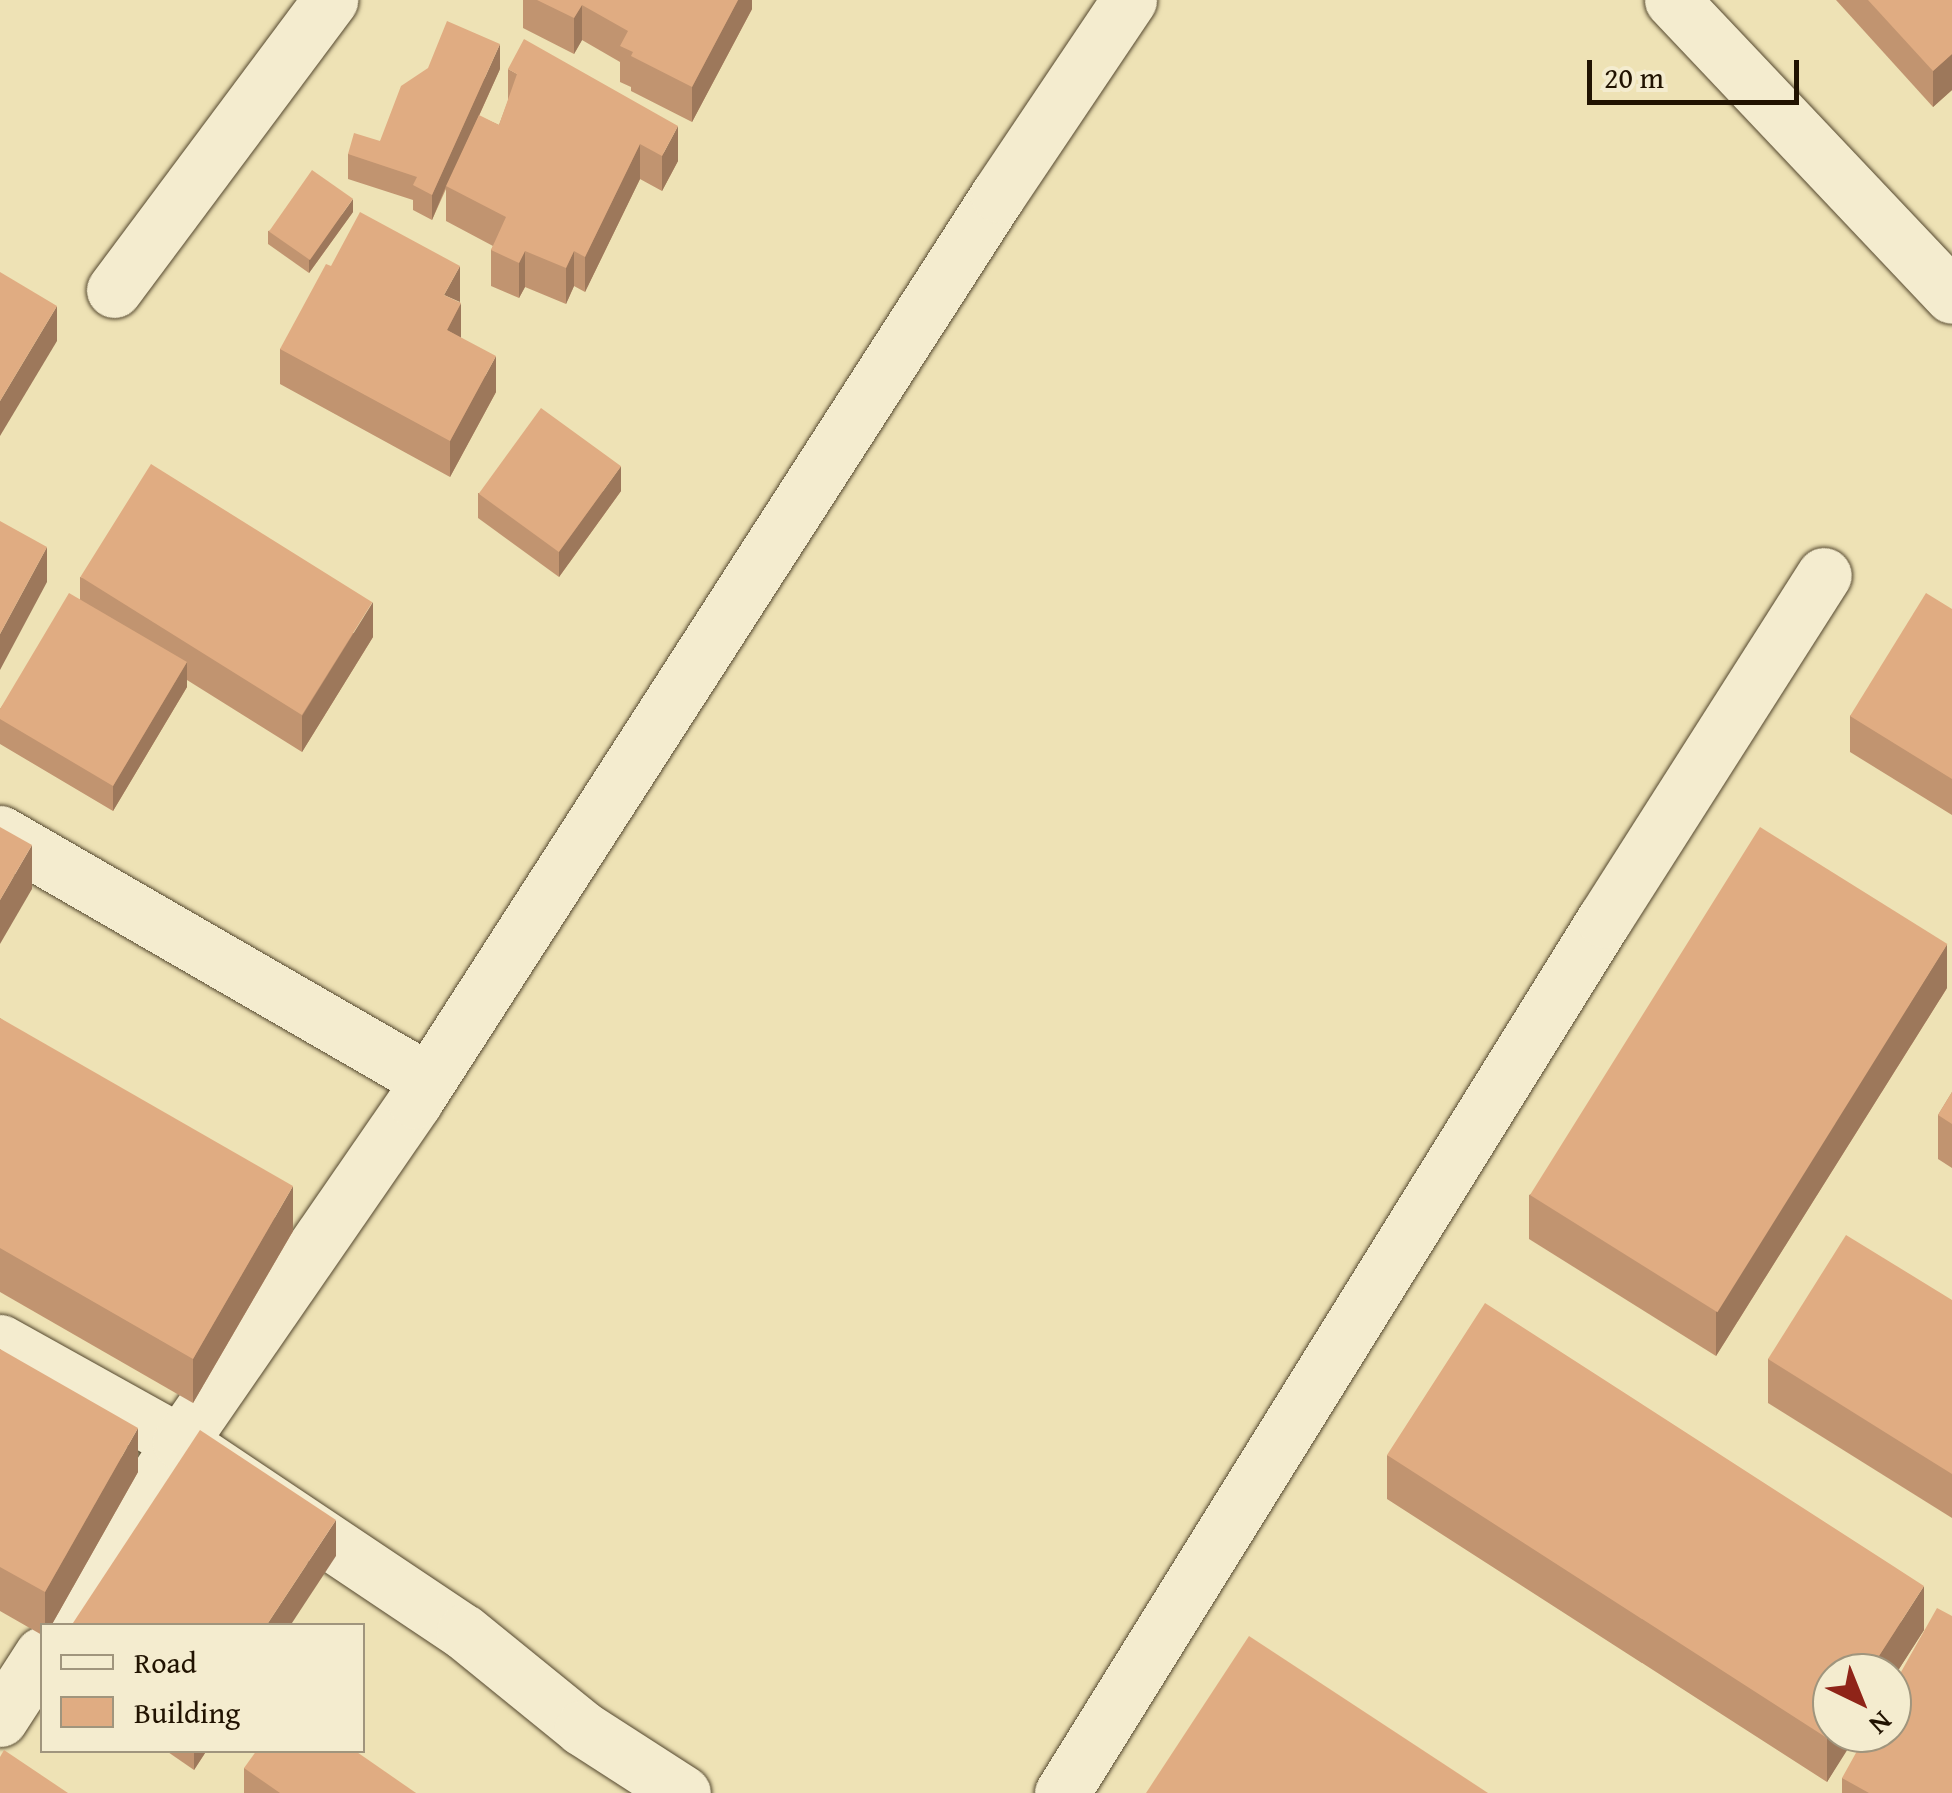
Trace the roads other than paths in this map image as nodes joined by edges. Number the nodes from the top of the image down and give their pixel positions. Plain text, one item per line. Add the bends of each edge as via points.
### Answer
1 (330, 0) edge
2 (1130, 0) edge
3 (1672, 0) edge
4 (114, 290) dead end
5 (1952, 296) edge
6 (1824, 575) dead end
7 (0, 833) edge
8 (428, 1080) junction
9 (0, 1342) edge
10 (180, 1442) junction
11 (63, 1623) edge
12 (40, 1657) edge
13 (0, 1719) edge
14 (683, 1793) edge
15 (1062, 1793) edge

1 - 4 street
2 - 8 street
3 - 5 street
6 - 15 street
7 - 8 street
8 - 10 street
9 - 10 street
10 - 11 street
10 - 14 street via 464,1632 582,1728
12 - 13 street

